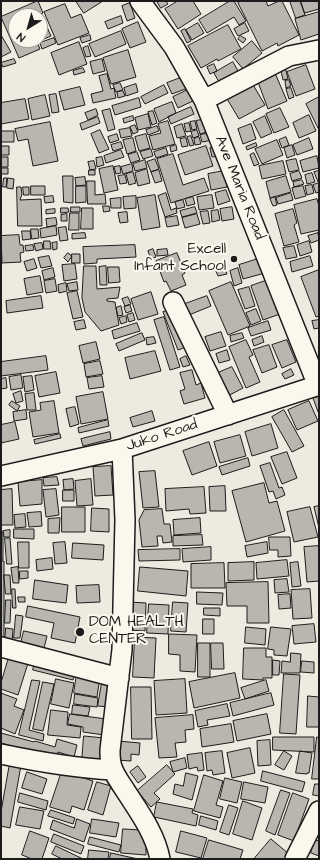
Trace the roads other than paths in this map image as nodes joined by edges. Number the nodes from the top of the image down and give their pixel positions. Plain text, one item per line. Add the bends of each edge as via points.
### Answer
1 (140, 1) edge
2 (319, 50) edge
3 (204, 100) junction
4 (173, 302) dead end
5 (318, 386) edge
6 (228, 415) junction
7 (122, 449) junction
8 (1, 476) edge
9 (1, 647) edge
10 (120, 678) junction
11 (1, 754) edge
12 (113, 770) junction
13 (319, 811) edge
14 (160, 859) edge
15 (295, 859) edge

1 - 3 street, Ave Maria Road via 174,47
2 - 3 street via 289,56
3 - 5 street, Ave Maria Road
4 - 6 street
5 - 6 street, Juko Road
6 - 7 street, Juko Road
7 - 8 street, Juko Road
7 - 10 street via 125,520
9 - 10 street
10 - 12 street via 110,750
11 - 12 street via 42,763
12 - 14 street via 153,836
13 - 15 street

